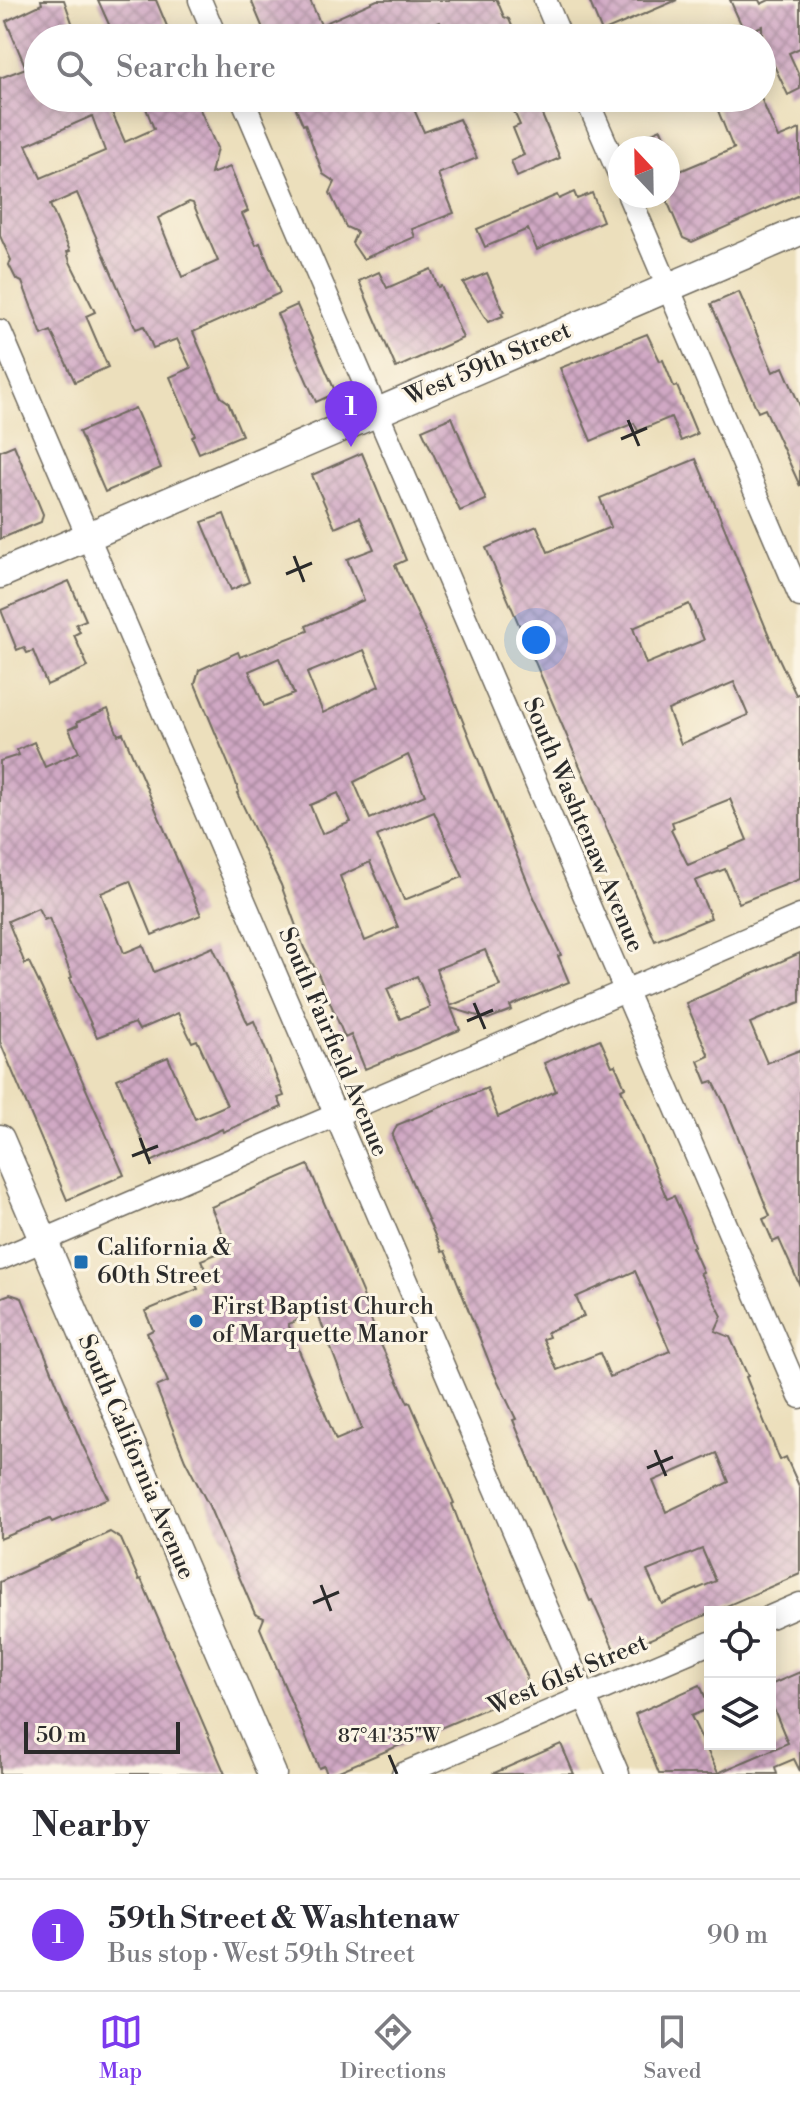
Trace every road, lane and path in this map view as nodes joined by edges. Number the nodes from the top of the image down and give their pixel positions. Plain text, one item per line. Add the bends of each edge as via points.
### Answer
1 (200, 0) edge
2 (545, 0) edge
3 (210, 24) edge
4 (555, 24) edge
5 (248, 112) edge
6 (592, 112) edge
7 (608, 148) edge
8 (634, 208) edge
9 (800, 231) edge
10 (668, 288) junction
11 (0, 331) edge
12 (376, 412) junction
13 (88, 536) junction
14 (0, 574) edge
15 (800, 596) edge
16 (800, 916) edge
17 (626, 991) junction
18 (336, 1115) junction
19 (0, 1139) edge
20 (43, 1241) junction
21 (0, 1259) edge
22 (800, 1397) edge
23 (800, 1604) edge
24 (776, 1614) edge
25 (704, 1646) edge
26 (584, 1696) junction
27 (272, 1774) edge
28 (403, 1774) edge
29 (618, 1774) edge

1 - 3 street
2 - 4 street
5 - 12 street, South Washtenaw Avenue
6 - 7 street
8 - 10 street
9 - 10 street, West 59th Street
10 - 12 street, West 59th Street
10 - 15 street
11 - 13 street, South Fairfield Avenue
12 - 13 street, West 59th Street
12 - 17 street, South Washtenaw Avenue
13 - 14 street, West 59th Street
13 - 18 street, South Fairfield Avenue
16 - 17 street
17 - 18 street
17 - 22 street, South Washtenaw Avenue
18 - 20 street
18 - 26 street, South Fairfield Avenue
19 - 20 street, South California Avenue
20 - 21 street
20 - 27 street, South California Avenue
23 - 24 street
25 - 26 street, West 61st Street
26 - 28 street, West 61st Street
26 - 29 street, South Fairfield Avenue

